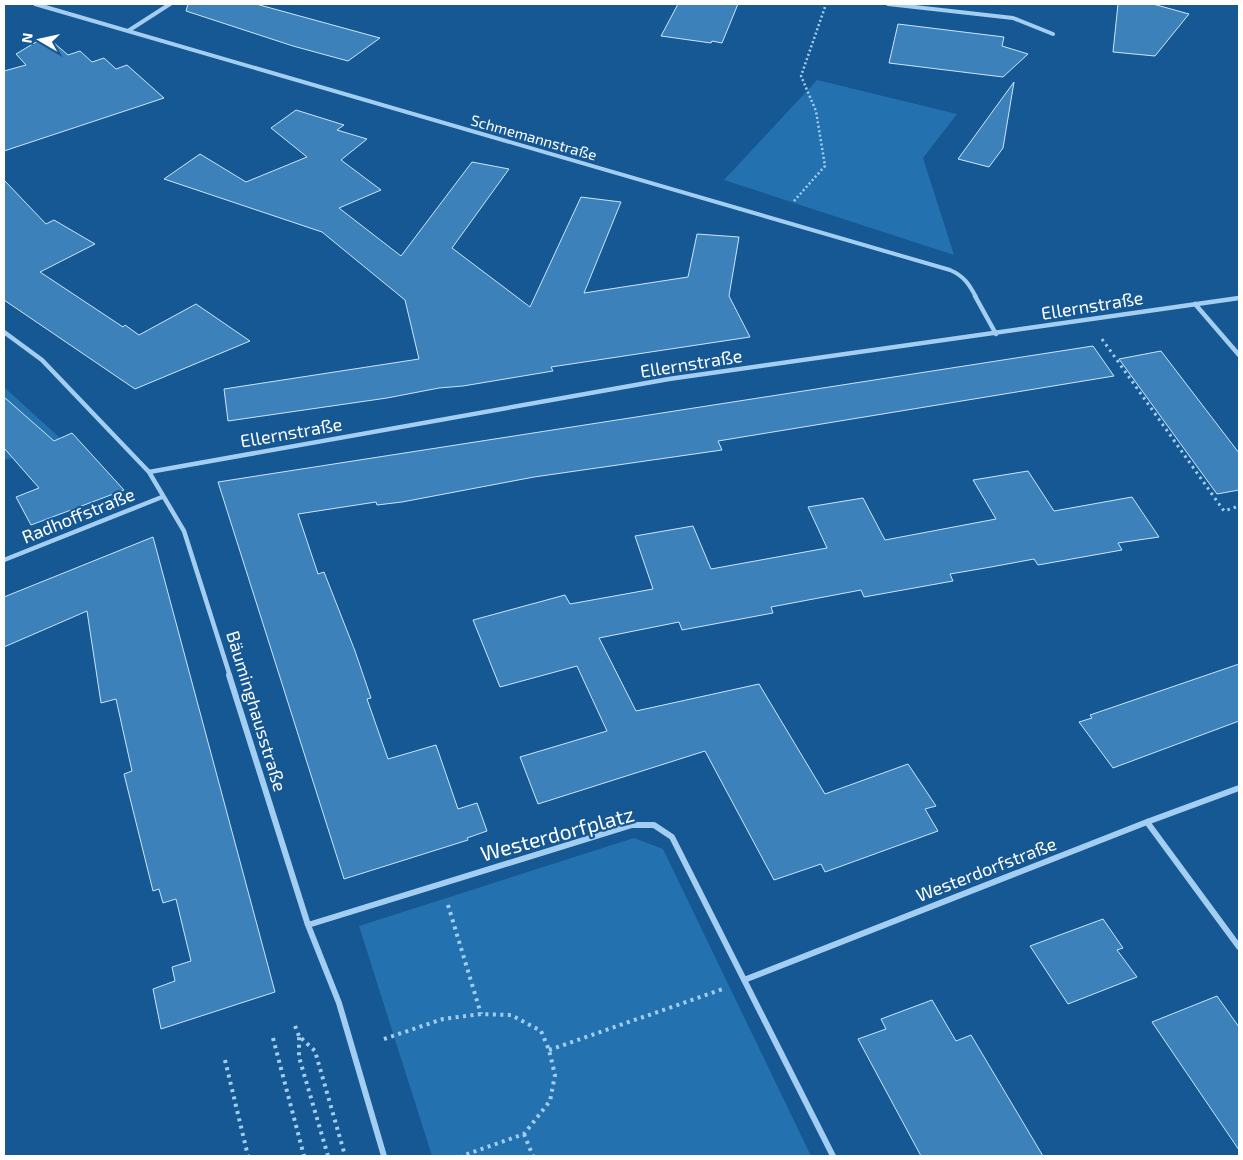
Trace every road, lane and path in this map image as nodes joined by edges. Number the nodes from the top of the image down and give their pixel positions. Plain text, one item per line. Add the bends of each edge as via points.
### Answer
1 (35, 4) edge
2 (170, 4) edge
3 (826, 4) edge
4 (888, 4) edge
5 (128, 31) junction
6 (1053, 34) dead end
7 (794, 201) dead end
8 (1239, 298) edge
9 (1195, 304) junction
10 (4, 332) edge
11 (996, 334) junction
12 (1102, 338) dead end
13 (1239, 355) edge
14 (149, 472) junction
15 (162, 497) junction
16 (1239, 506) edge
17 (4, 560) edge
18 (1239, 788) edge
19 (1147, 822) junction
20 (442, 882) junction
21 (308, 925) junction
22 (1239, 947) edge
23 (744, 980) junction
24 (481, 1014) junction
25 (295, 1026) dead end
26 (298, 1036) junction
27 (273, 1038) dead end
28 (384, 1039) dead end
29 (549, 1050) junction
30 (224, 1060) dead end
31 (524, 1134) junction
32 (344, 1152) dead end
33 (248, 1156) edge
34 (304, 1156) edge
35 (328, 1156) edge
36 (384, 1156) edge
37 (462, 1156) edge
38 (532, 1156) edge
39 (834, 1156) edge

1 - 5 street, Schmemannstraße
2 - 5 street
3 - 7 path via 801,76 816,110 825,166
4 - 6 street via 1013,18
5 - 11 street, Schmemannstraße via 950,270 968,282
8 - 9 street, Ellernstraße
9 - 11 street, Ellernstraße
9 - 13 street
10 - 14 street, Bäuminghausstraße via 42,360
11 - 14 street, Ellernstraße via 669,380
12 - 16 path via 1224,511
14 - 15 street, Bäuminghausstraße
15 - 17 street, Radhoffstraße
15 - 21 street, Bäuminghausstraße via 184,531
18 - 19 street, Westerdorfstraße
19 - 22 street
19 - 23 street, Westerdorfstraße
20 - 21 street, Westerdorfplatz
20 - 23 street, Westerdorfplatz via 632,825 654,825 672,836
20 - 24 path
21 - 36 street, Bäuminghausstraße via 339,1003
23 - 29 path
23 - 39 street, Westerdorfplatz
24 - 28 path via 443,1019
24 - 29 path via 511,1015 541,1031
25 - 26 path
26 - 32 path via 315,1051
26 - 35 path via 299,1057
27 - 34 path
29 - 31 path via 555,1075 550,1101
30 - 33 path
31 - 37 path
31 - 38 path

